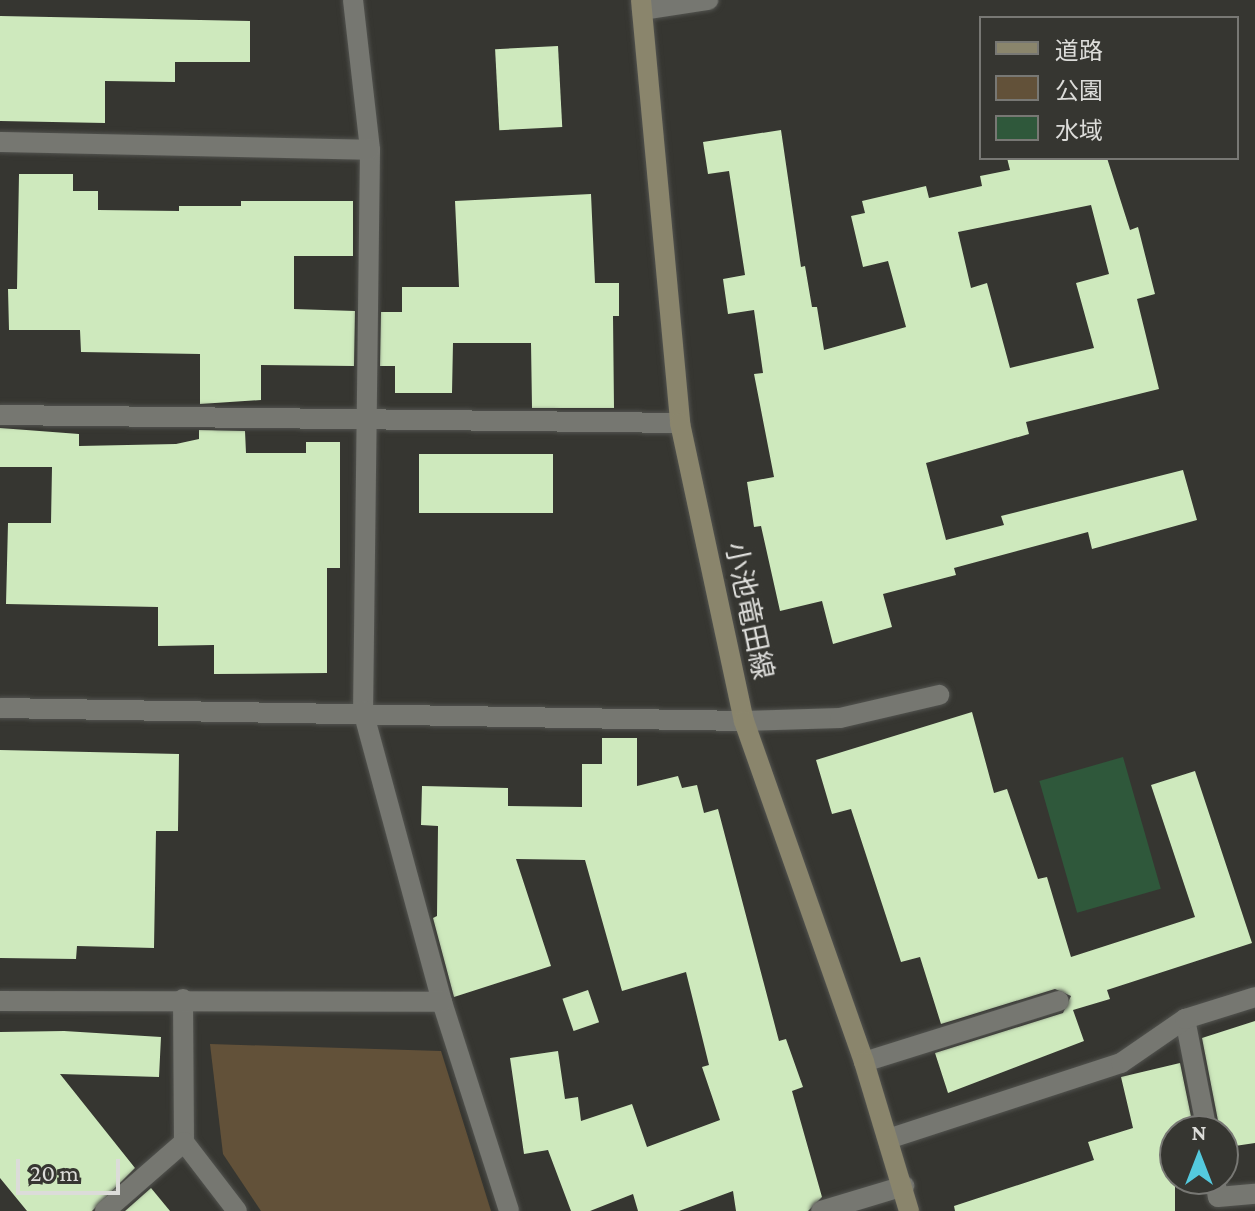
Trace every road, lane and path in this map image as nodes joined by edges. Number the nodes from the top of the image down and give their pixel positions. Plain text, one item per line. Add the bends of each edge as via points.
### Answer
1 (353, 0) edge
2 (708, 0) edge
3 (641, 5) edge
4 (0, 142) edge
5 (370, 150) junction
6 (0, 415) edge
7 (366, 421) junction
8 (680, 423) junction
9 (939, 695) dead end
10 (0, 708) edge
11 (363, 711) junction
12 (744, 721) junction
13 (1255, 997) edge
14 (183, 999) junction
15 (0, 1001) edge
16 (1059, 1001) dead end
17 (442, 1002) junction
18 (1185, 1019) junction
19 (864, 1062) junction
20 (1204, 1115) edge
21 (888, 1139) junction
22 (184, 1142) junction
23 (904, 1186) junction
24 (1255, 1194) edge
25 (1218, 1195) edge
26 (105, 1211) edge
27 (237, 1211) edge
28 (509, 1211) edge
29 (821, 1211) edge
30 (909, 1211) edge

1 - 5 street
2 - 3 street
3 - 8 main road, 小池竜田線
4 - 5 street
5 - 7 street
6 - 7 street
7 - 8 street
7 - 11 street
8 - 12 main road, 小池竜田線
9 - 12 street via 840,718
10 - 11 street
11 - 12 street
11 - 17 street
12 - 19 main road, 小池竜田線
13 - 18 street
14 - 15 street
14 - 17 street
14 - 22 street
16 - 19 street
17 - 28 street
18 - 20 street
18 - 21 street via 1121,1063
19 - 21 main road, 小池竜田線
21 - 23 main road, 小池竜田線
22 - 26 street
22 - 27 street
23 - 29 street
23 - 30 main road, 小池竜田線
24 - 25 street

